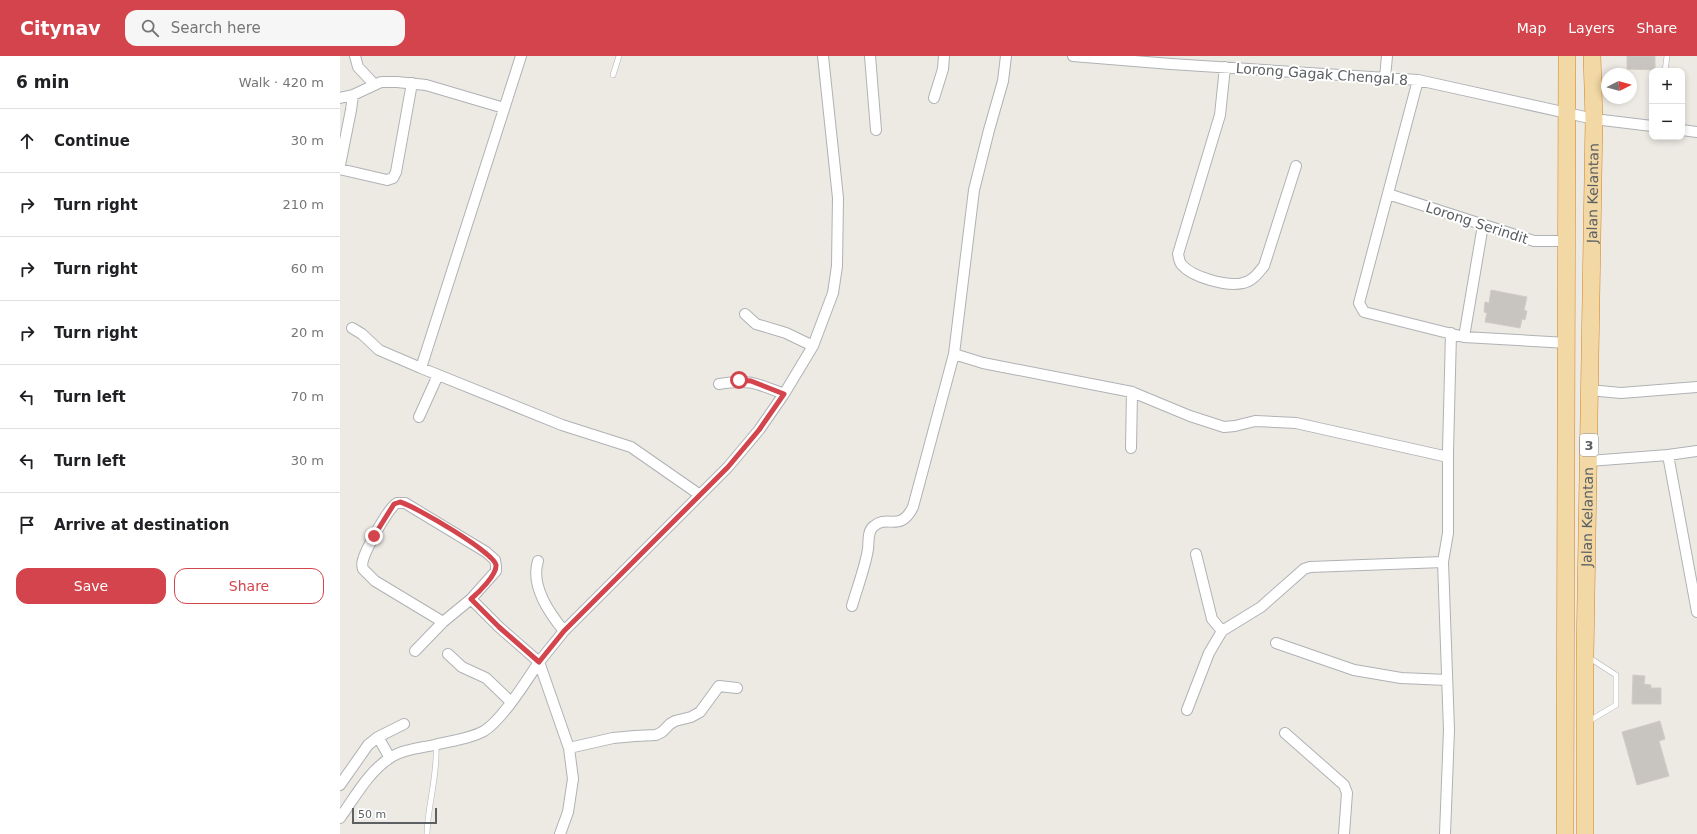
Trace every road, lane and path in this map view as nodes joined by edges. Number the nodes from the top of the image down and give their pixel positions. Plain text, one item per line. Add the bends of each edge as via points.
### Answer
1 (355, 56) edge
2 (521, 56) edge
3 (618, 56) edge
4 (823, 56) edge
5 (870, 56) edge
6 (944, 56) edge
7 (1006, 56) edge
8 (1073, 56) edge
9 (1387, 56) edge
10 (1567, 56) edge
11 (1592, 56) edge
12 (1667, 56) edge
13 (1171, 60) edge
14 (1225, 68) junction
15 (1665, 68) edge
16 (613, 75) dead end
17 (1385, 78) junction
18 (1418, 80) junction
19 (412, 83) junction
20 (374, 84) junction
21 (352, 94) junction
22 (340, 98) edge
23 (934, 98) dead end
24 (504, 108) junction
25 (1567, 113) junction
26 (1594, 119) junction
27 (1649, 126) edge
28 (876, 130) dead end
29 (1685, 130) edge
30 (1697, 132) edge
31 (340, 165) edge
32 (1296, 166) dead end
33 (340, 169) edge
34 (1388, 194) junction
35 (1484, 225) junction
36 (1567, 241) junction
37 (745, 314) dead end
38 (352, 328) dead end
39 (1450, 333) junction
40 (1464, 337) junction
41 (1567, 344) junction
42 (813, 346) junction
43 (954, 354) junction
44 (421, 368) junction
45 (438, 375) junction
46 (719, 384) dead end
47 (1697, 387) edge
48 (1589, 390) junction
49 (1132, 392) junction
50 (784, 394) junction
51 (419, 417) dead end
52 (1131, 448) dead end
53 (1697, 451) edge
54 (1668, 455) junction
55 (1448, 457) junction
56 (1589, 461) junction
57 (700, 495) junction
58 (1196, 554) dead end
59 (538, 561) dead end
60 (1443, 562) junction
61 (471, 599) junction
62 (852, 606) dead end
63 (1697, 612) edge
64 (443, 622) junction
65 (564, 631) junction
66 (1222, 631) junction
67 (1276, 643) dead end
68 (415, 651) dead end
69 (448, 654) dead end
70 (1585, 655) junction
71 (539, 662) junction
72 (1447, 680) junction
73 (737, 688) dead end
74 (512, 702) junction
75 (1187, 710) dead end
76 (1585, 723) junction
77 (404, 724) dead end
78 (1285, 733) dead end
79 (436, 744) junction
80 (384, 748) junction
81 (569, 748) junction
82 (340, 785) edge
83 (340, 818) edge
84 (427, 833) edge
85 (560, 834) edge
86 (1344, 834) edge
87 (1445, 834) edge
88 (1565, 834) edge
89 (1585, 834) edge

1 - 20 street via 358,67
2 - 24 street
3 - 16 lane
4 - 42 street via 838,198 837,266 833,294
5 - 28 street
6 - 23 street
7 - 43 street via 1003,80 974,190
8 - 13 street, Lorong Gagak Chengal 8
9 - 17 street
10 - 25 highway, Jalan Kelantan / 3
11 - 26 highway, Jalan Kelantan / 3
12 - 15 lane
13 - 14 street, Lorong Gagak Chengal 8
14 - 17 street, Lorong Gagak Chengal 8
14 - 32 street via 1220,115 1178,254 1180,264 1187,271 1223,284 1243,283 1256,276 1264,266
17 - 18 street, Lorong Gagak Chengal 8
18 - 25 street, Lorong Gagak Chengal 8
18 - 34 street
19 - 20 street
19 - 24 street
19 - 33 street via 393,178 387,180
20 - 21 street
21 - 22 street
21 - 31 street via 352,110
24 - 44 street
25 - 26 street, Lorong Gagak Chengal 8
25 - 36 highway, Jalan Kelantan / 3
26 - 27 street, Lorong Gagak Chengal 8
26 - 48 highway, Jalan Kelantan / 3
29 - 30 street
34 - 35 street, Lorong Serindit
34 - 39 street via 1358,303 1364,312
35 - 36 street, Lorong Serindit via 1534,242
35 - 40 street
36 - 41 highway, Jalan Kelantan / 3
37 - 42 street via 756,324 786,333
38 - 44 street via 379,350
39 - 40 street
39 - 55 street
40 - 41 street
41 - 88 highway, Jalan Kelantan / 3
42 - 50 street
43 - 49 street via 983,363
43 - 62 street via 913,507 908,516 900,522 872,526
44 - 45 street
45 - 51 street
45 - 57 street via 562,425 631,447
46 - 50 street via 739,380 751,381
47 - 48 street via 1621,393
48 - 56 highway, Jalan Kelantan / 3
49 - 52 street
49 - 55 street via 1224,427 1255,421 1296,423
50 - 57 street via 759,430
53 - 54 street
54 - 56 street
54 - 63 street
55 - 60 street via 1448,533
56 - 70 highway, Jalan Kelantan / 3
57 - 65 street
58 - 66 street via 1212,619
59 - 65 street via 535,570 537,585 550,612
60 - 66 street via 1310,567 1304,569 1261,607
60 - 72 street
61 - 64 street
61 - 64 street via 496,571 495,560 480,548 405,503 394,504 363,559 363,569 375,581
61 - 71 street
64 - 68 street
65 - 71 street
66 - 75 street via 1209,653
67 - 72 street via 1354,670 1401,678
69 - 74 street via 462,666 486,678
70 - 76 highway, Jalan Kelantan / 3
70 - 76 lane via 1616,675 1616,705
71 - 74 street
71 - 81 street
72 - 87 street via 1449,730
73 - 81 street via 719,686 700,712 670,724 656,735 613,738
74 - 79 street via 484,730
76 - 89 highway, Jalan Kelantan / 3
77 - 80 street
78 - 86 street via 1344,785 1347,793
79 - 80 street via 405,752
79 - 84 lane via 437,770 429,805
80 - 82 street via 368,745
80 - 83 street via 372,775
81 - 85 street via 573,779 568,812

